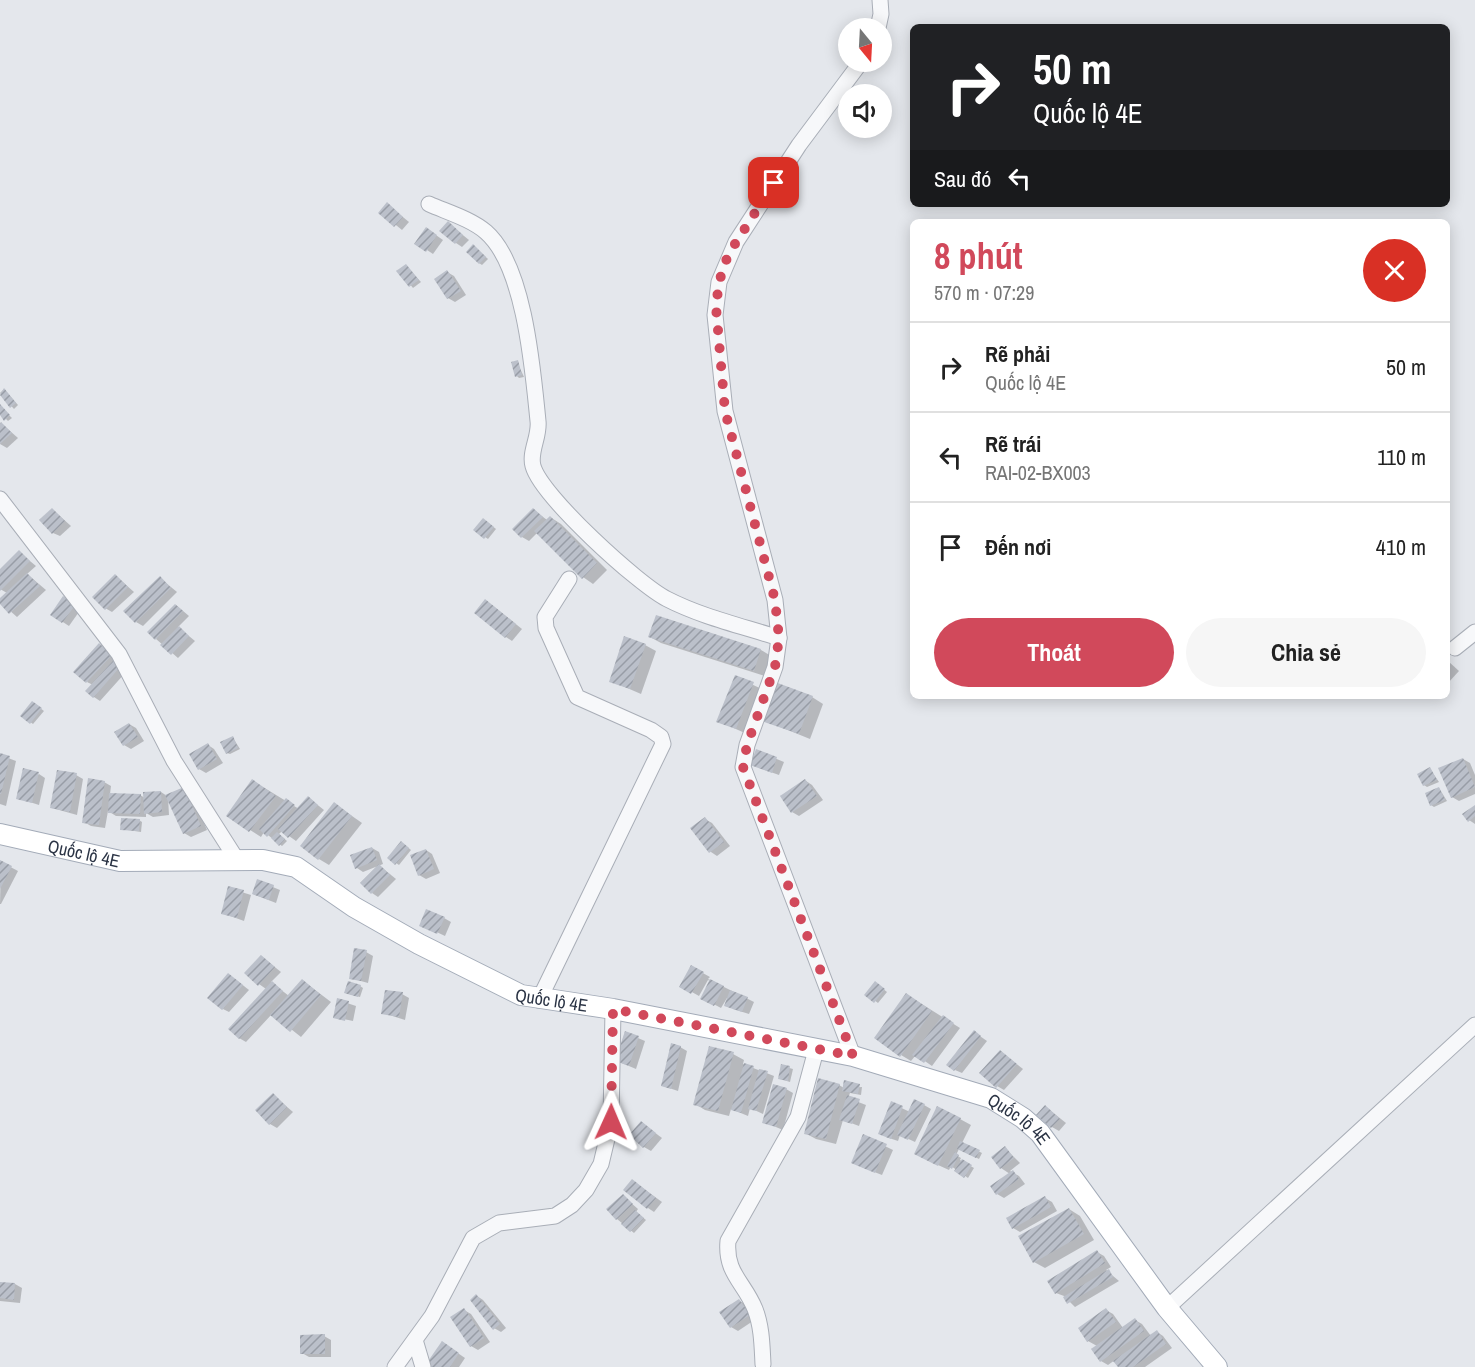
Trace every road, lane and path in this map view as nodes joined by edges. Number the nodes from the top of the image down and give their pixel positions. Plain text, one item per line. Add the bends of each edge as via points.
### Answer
1 (880, 0) edge
2 (880, 18) edge
3 (854, 72) edge
4 (429, 204) dead end
5 (0, 499) edge
6 (569, 579) dead end
7 (1475, 632) edge
8 (779, 638) junction
9 (1455, 648) dead end
10 (0, 834) edge
11 (237, 860) junction
12 (539, 1000) junction
13 (613, 1009) junction
14 (1475, 1025) edge
15 (816, 1050) junction
16 (853, 1056) junction
17 (1167, 1308) junction
18 (415, 1340) junction
19 (763, 1365) dead end
20 (395, 1367) edge
21 (423, 1367) edge
22 (1217, 1367) edge

1 - 2 street
3 - 8 street via 799,145 736,242 718,290 715,315 725,411 775,600
4 - 8 street via 486,232 507,267 524,312 533,360 538,427 532,464 548,494 573,521 659,595
5 - 11 street via 119,654 174,761
6 - 12 street via 545,617 546,628 578,697 651,730 661,737 663,744
7 - 9 street
8 - 16 street via 775,667 743,767
10 - 11 main road, Quốc lộ 4E via 120,861
11 - 12 main road, Quốc lộ 4E via 263,860 296,867 354,907 419,944 504,989
12 - 13 main road, Quốc lộ 4E
13 - 15 main road, Quốc lộ 4E
13 - 18 street via 611,1122 602,1164 586,1190 555,1216 499,1223 473,1238
14 - 17 street
15 - 16 main road, Quốc lộ 4E
15 - 19 street via 798,1117 728,1242 727,1258 755,1308 762,1334
16 - 17 main road, Quốc lộ 4E via 971,1090 1023,1118 1040,1133
17 - 22 main road, Quốc lộ 4E
18 - 20 street
18 - 21 street

